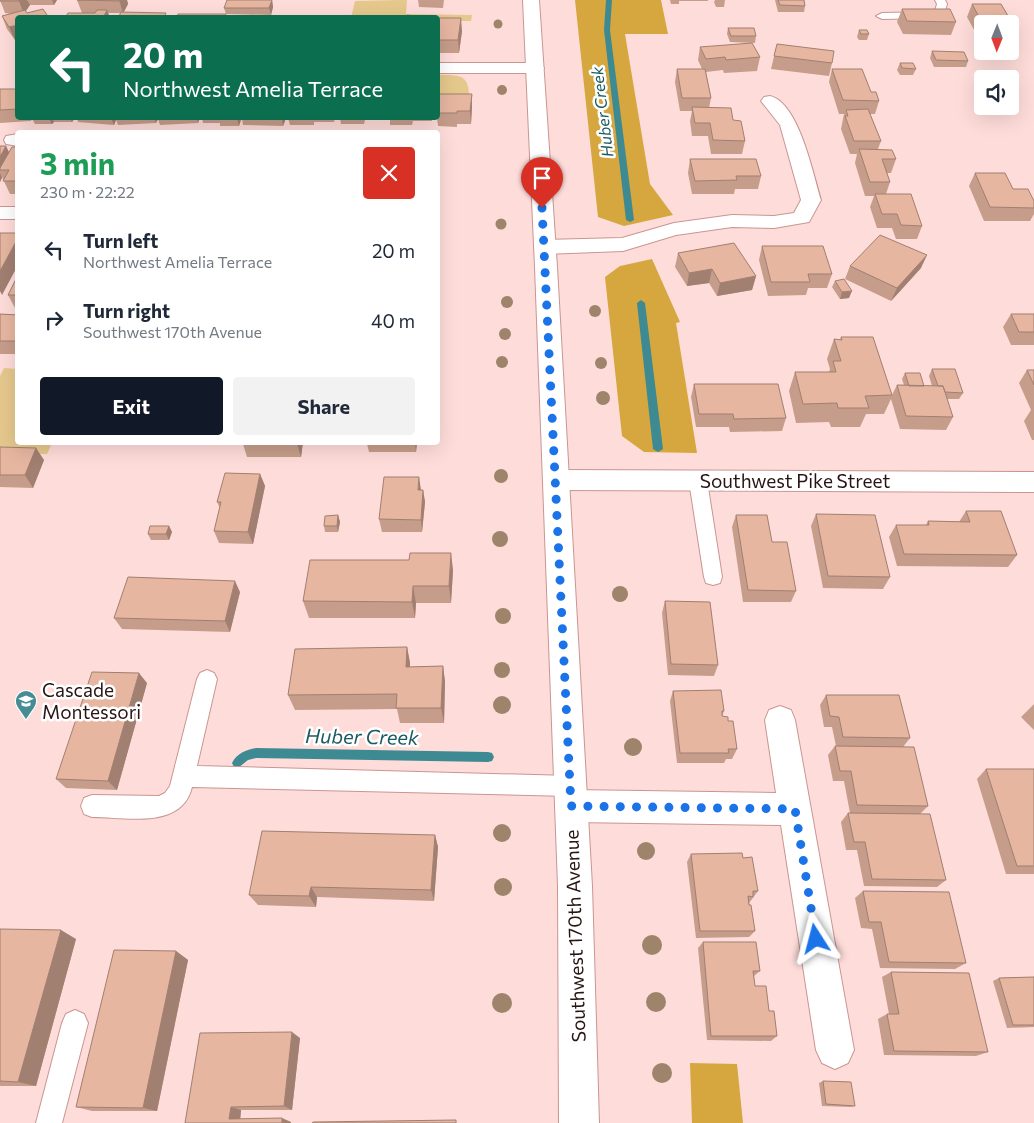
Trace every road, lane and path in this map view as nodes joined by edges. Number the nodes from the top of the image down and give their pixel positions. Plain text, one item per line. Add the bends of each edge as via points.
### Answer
1 (532, 0) edge
2 (940, 0) edge
3 (882, 16) dead end
4 (440, 68) edge
5 (535, 68) junction
6 (770, 101) dead end
7 (0, 213) edge
8 (15, 213) edge
9 (544, 247) junction
10 (556, 480) junction
11 (698, 480) junction
12 (1034, 482) edge
13 (713, 577) dead end
14 (207, 679) dead end
15 (780, 720) dead end
16 (184, 776) junction
17 (570, 796) junction
18 (92, 806) dead end
19 (795, 809) junction
20 (75, 1023) dead end
21 (835, 1050) dead end
22 (49, 1123) edge
23 (579, 1123) edge

1 - 5 street, Southwest 170th Avenue
2 - 3 lane via 940,13 934,16
4 - 5 street
5 - 9 street, Southwest 170th Avenue
6 - 9 street via 789,124 811,200 802,218 774,222 732,221 674,229 623,244
7 - 8 street
9 - 10 street, Southwest 170th Avenue
10 - 11 street, Southwest Pike Street
10 - 17 street, Southwest 170th Avenue
11 - 12 street, Southwest Pike Street
11 - 13 lane
14 - 16 lane
15 - 19 street
16 - 17 lane
16 - 18 lane via 173,801 159,807
17 - 19 street
17 - 23 street, Southwest 170th Avenue
19 - 21 street
20 - 22 lane

